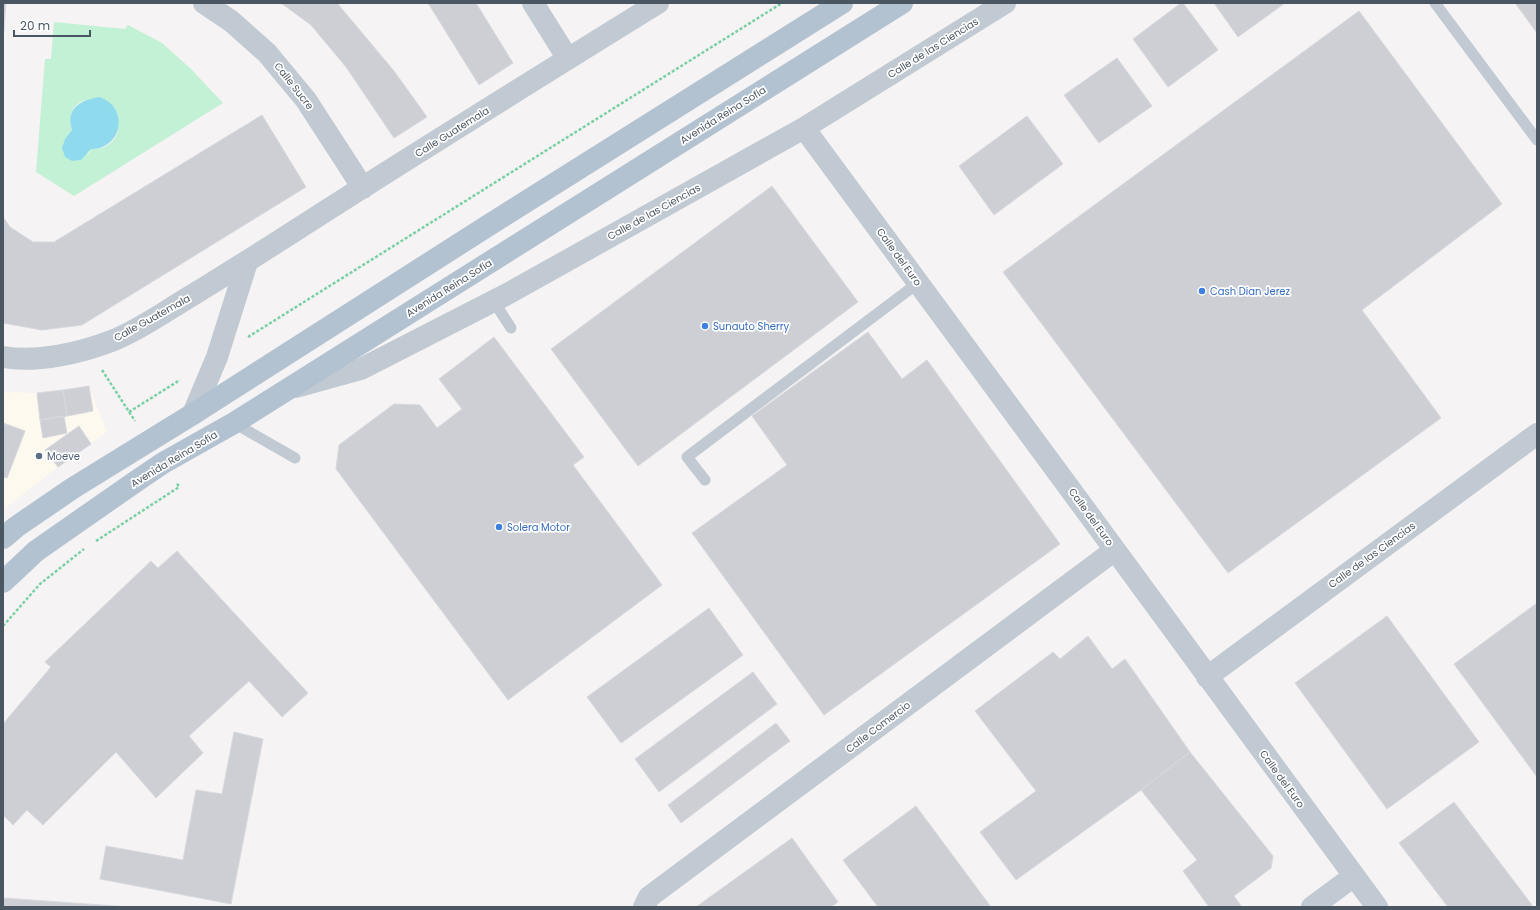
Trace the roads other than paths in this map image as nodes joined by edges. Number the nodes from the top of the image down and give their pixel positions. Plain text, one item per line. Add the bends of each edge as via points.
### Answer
1 (204, 3) edge
2 (533, 3) edge
3 (658, 3) edge
4 (842, 3) edge
5 (902, 3) edge
6 (1005, 3) edge
7 (1435, 3) edge
8 (568, 59) junction
9 (804, 128) junction
10 (1537, 140) edge
11 (363, 188) junction
12 (247, 262) junction
13 (918, 283) junction
14 (493, 300) junction
15 (511, 328) dead end
16 (3, 357) edge
17 (287, 390) junction
18 (193, 414) junction
19 (234, 423) junction
20 (1537, 434) edge
21 (295, 458) dead end
22 (705, 480) dead end
23 (3, 538) edge
24 (1116, 550) junction
25 (3, 582) edge
26 (1207, 677) junction
27 (1354, 876) junction
28 (644, 907) edge
29 (1312, 907) edge
30 (1377, 907) edge

1 - 11 street, Calle Sucre via 231,21 267,53 306,100
2 - 8 street
3 - 8 street, Calle Guatemala
4 - 18 main road
5 - 17 main road, Avenida Reina Sofía
6 - 9 street, Calle de las Ciencias
7 - 10 lane
8 - 11 street, Calle Guatemala
9 - 13 street, Calle del Euro
9 - 14 street, Calle de las Ciencias
11 - 12 street, Calle Guatemala
12 - 16 street, Calle Guatemala via 147,323 114,340 75,352 46,357 20,360
12 - 18 street via 217,357
13 - 22 lane via 687,456
13 - 24 street, Calle del Euro
14 - 15 lane
14 - 17 street, Calle de las Ciencias via 361,369
17 - 19 main road, Avenida Reina Sofía
18 - 23 main road via 74,488
19 - 21 lane
19 - 25 main road, Avenida Reina Sofía via 135,482 36,551
20 - 26 street, Calle de las Ciencias
24 - 26 street, Calle del Euro
24 - 28 street, Calle Comercio via 648,897
26 - 27 street, Calle del Euro
27 - 29 street
27 - 30 street, Calle del Euro

